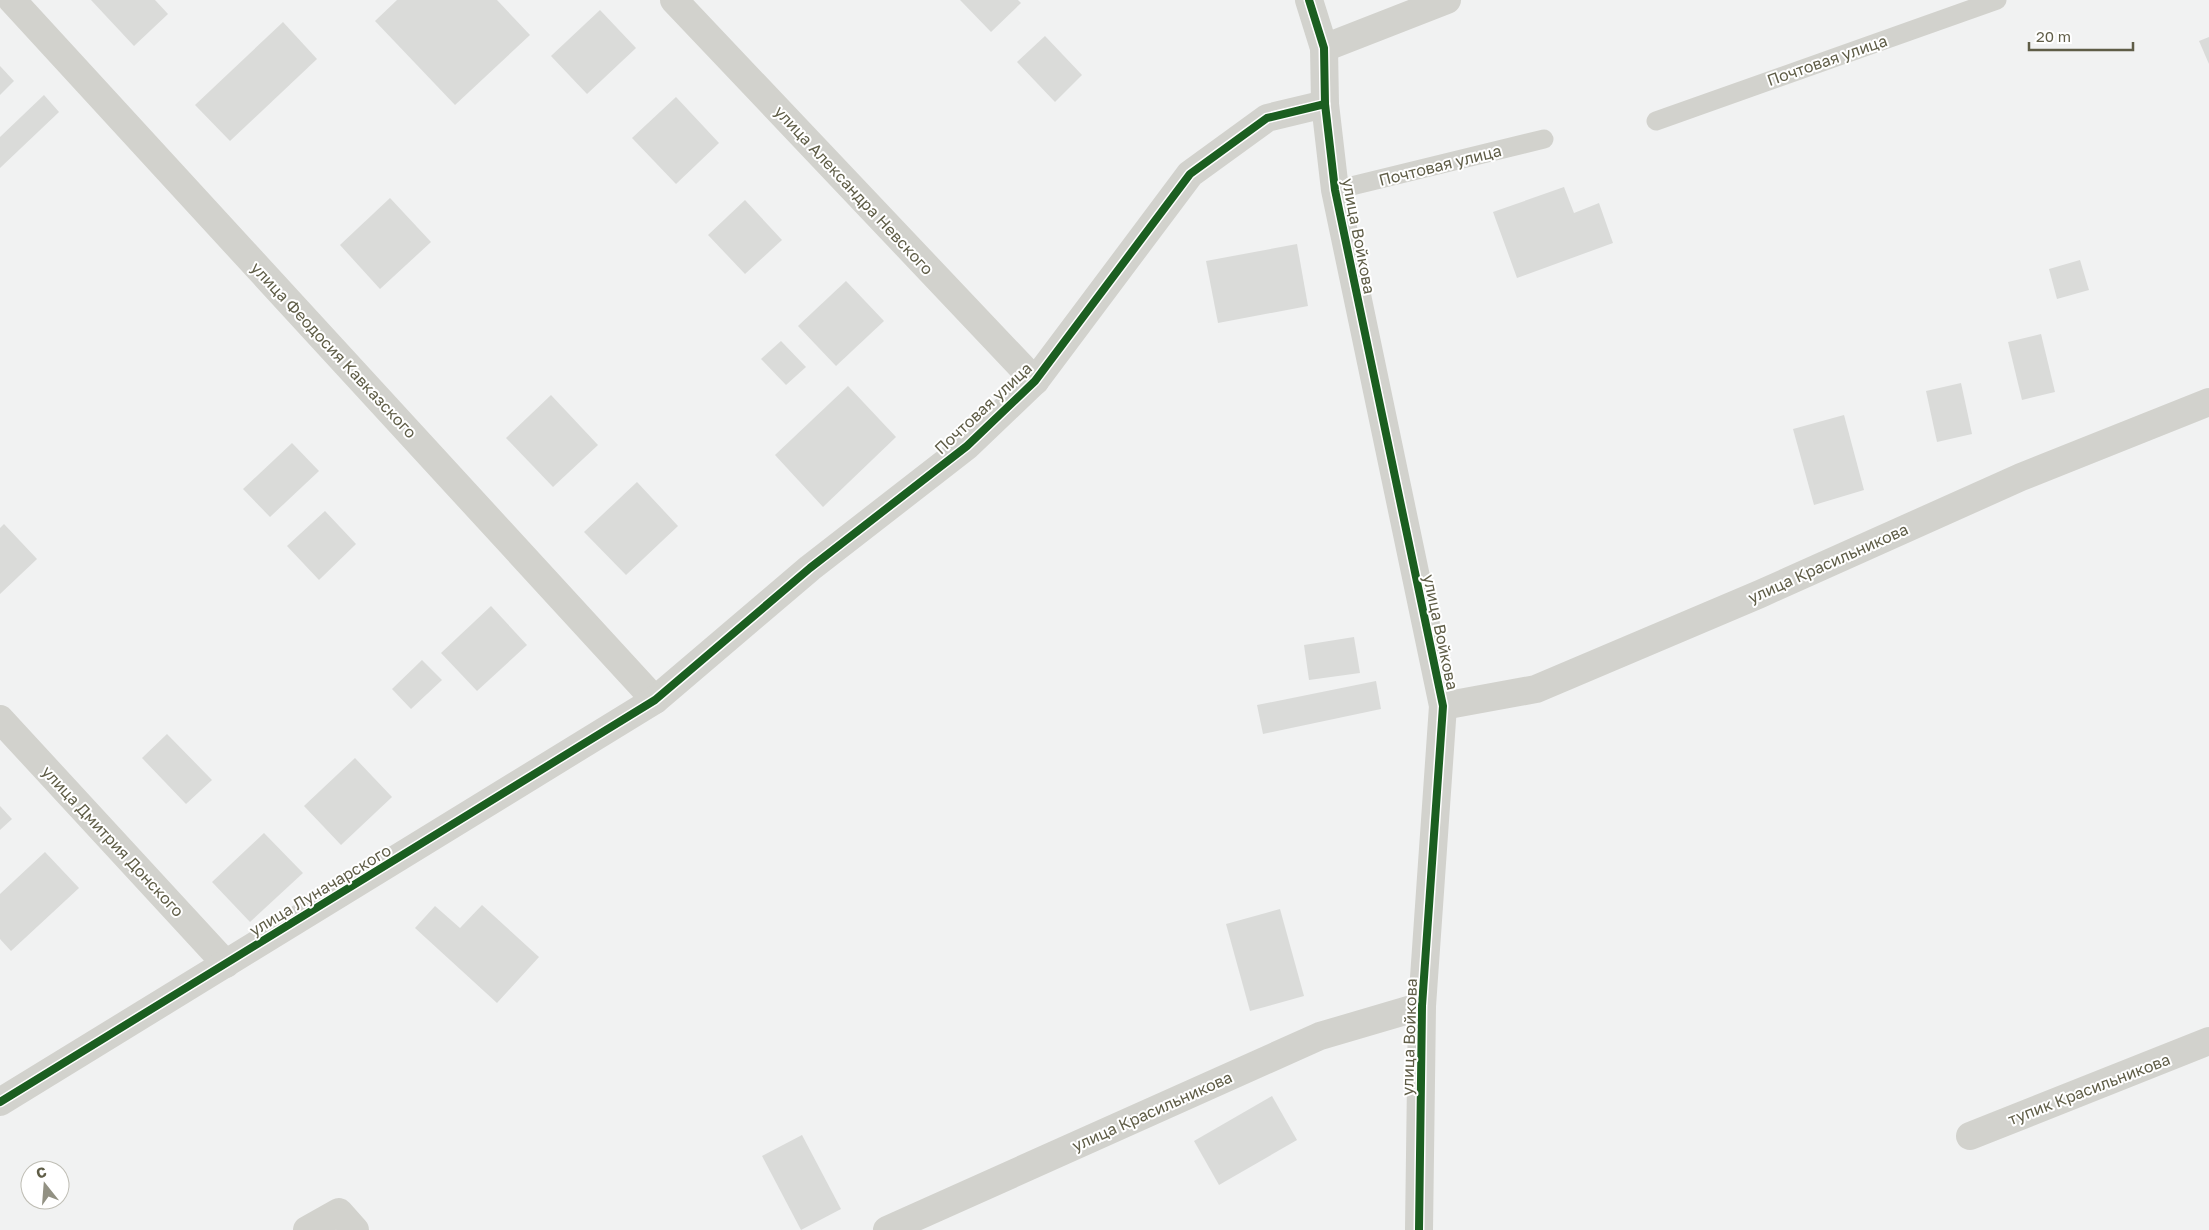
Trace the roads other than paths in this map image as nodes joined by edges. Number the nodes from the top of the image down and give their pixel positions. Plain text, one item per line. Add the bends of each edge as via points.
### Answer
1 (12, 0) edge
2 (674, 0) edge
3 (1309, 0) edge
4 (1447, 0) edge
5 (1997, 0) edge
6 (1324, 48) junction
7 (1325, 104) junction
8 (1656, 120) dead end
9 (1544, 139) dead end
10 (1335, 190) junction
11 (1035, 381) junction
12 (2209, 402) edge
13 (656, 700) junction
14 (1443, 706) junction
15 (0, 719) edge
16 (226, 964) junction
17 (1422, 1006) junction
18 (2209, 1041) edge
19 (0, 1102) edge
20 (1970, 1136) dead end
21 (307, 1230) edge
22 (355, 1230) edge
23 (888, 1230) edge
24 (1419, 1230) edge

1 - 13 street, улица Феодосия Кавказского
2 - 11 street, улица Александра Невского
3 - 6 street, улица Войкова
4 - 6 street
5 - 8 lane, Почтовая улица
6 - 7 street, улица Войкова
7 - 10 street, улица Войкова
7 - 11 street, Почтовая улица via 1268,118 1190,174
9 - 10 lane, Почтовая улица
10 - 14 street, улица Войкова
11 - 13 street, Почтовая улица via 967,446 810,568
12 - 14 street, улица Красильникова via 2021,477 1760,594 1536,689
13 - 16 street, улица Луначарского
14 - 17 street, улица Войкова
15 - 16 street, улица Дмитрия Донского
16 - 19 street, улица Луначарского
17 - 23 street, улица Красильникова via 1320,1036
17 - 24 street, улица Войкова
18 - 20 street, тупик Красильникова
21 - 22 street via 339,1212

